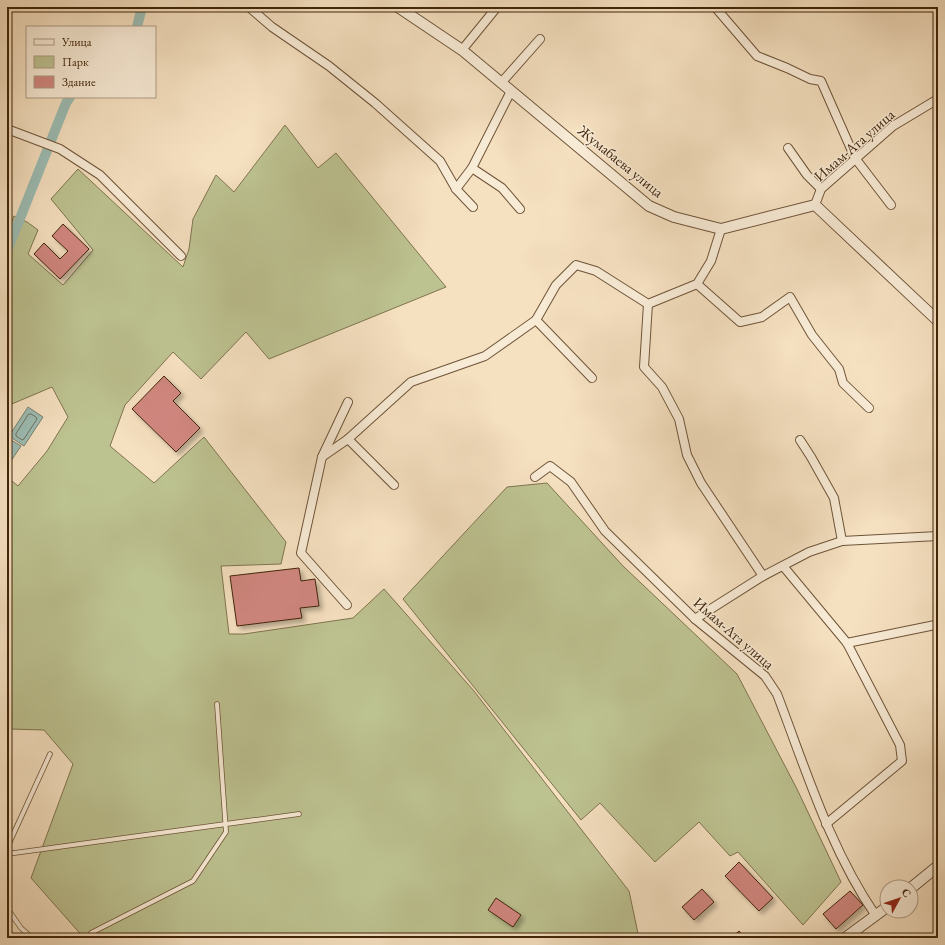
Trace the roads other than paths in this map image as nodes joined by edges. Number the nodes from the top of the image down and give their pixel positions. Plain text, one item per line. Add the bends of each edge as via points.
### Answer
1 (249, 7) edge
2 (398, 7) edge
3 (497, 7) edge
4 (715, 7) edge
5 (540, 39) dead end
6 (462, 50) junction
7 (501, 83) junction
8 (511, 91) junction
9 (938, 99) edge
10 (7, 129) edge
11 (788, 148) dead end
12 (855, 158) junction
13 (472, 168) junction
14 (456, 189) junction
15 (821, 189) junction
16 (815, 204) junction
17 (891, 206) dead end
18 (473, 207) dead end
19 (520, 209) dead end
20 (721, 229) junction
21 (181, 256) dead end
22 (697, 284) junction
23 (648, 304) junction
24 (536, 320) junction
25 (938, 321) edge
26 (592, 378) dead end
27 (348, 402) dead end
28 (869, 408) dead end
29 (348, 439) junction
30 (800, 440) dead end
31 (322, 457) junction
32 (536, 477) dead end
33 (394, 485) dead end
34 (938, 536) edge
35 (842, 541) junction
36 (783, 566) junction
37 (762, 576) junction
38 (347, 605) dead end
39 (695, 619) junction
40 (935, 625) dead end
41 (847, 643) junction
42 (217, 704) dead end
43 (50, 754) dead end
44 (299, 814) dead end
45 (226, 824) junction
46 (826, 824) junction
47 (7, 848) edge
48 (7, 854) edge
49 (938, 866) edge
50 (919, 881) edge
51 (7, 908) edge
52 (879, 914) edge
53 (876, 916) junction
54 (32, 938) edge
55 (89, 938) edge
56 (845, 938) edge

1 - 14 street via 272,27 329,66 375,102 440,161
2 - 6 street, Жумабаева улица
3 - 6 street
4 - 12 street via 757,56 810,79 821,81
5 - 7 street
6 - 7 street, Жумабаева улица
7 - 8 street, Жумабаева улица
8 - 13 street
8 - 20 street, Жумабаева улица via 649,206 674,217
9 - 12 street, Имам-Ата улица via 893,126
10 - 21 street via 60,149 100,175
11 - 15 street via 807,175
12 - 15 street, Имам-Ата улица
12 - 17 street
13 - 14 street
13 - 19 street via 502,188
14 - 18 street
15 - 16 street, Имам-Ата улица
16 - 20 street, Жумабаева улица
16 - 25 street
20 - 22 street via 711,261
22 - 23 street
22 - 28 street via 740,322 762,317 790,297 812,335 838,369 843,383
23 - 24 street via 596,271 576,265 556,285
23 - 37 street via 644,367 662,387 679,419 688,455 701,483
24 - 26 street
24 - 29 street via 485,356 412,382
27 - 31 street
29 - 31 street
29 - 33 street
30 - 35 street via 834,498
31 - 38 street via 301,553
32 - 39 street, Имам-Ата улица via 550,466 572,482 605,531
34 - 35 street
35 - 36 street via 809,552
36 - 37 street
36 - 41 street
37 - 39 street
39 - 46 street, Имам-Ата улица via 765,676 777,694
40 - 41 street
41 - 46 street via 900,745 902,761
42 - 45 lane
43 - 47 lane
44 - 45 lane
45 - 48 lane
45 - 55 lane via 226,832 193,881 91,933
46 - 53 street, Имам-Ата улица via 863,897
49 - 50 street
51 - 54 lane via 21,928
52 - 53 street
53 - 56 street

